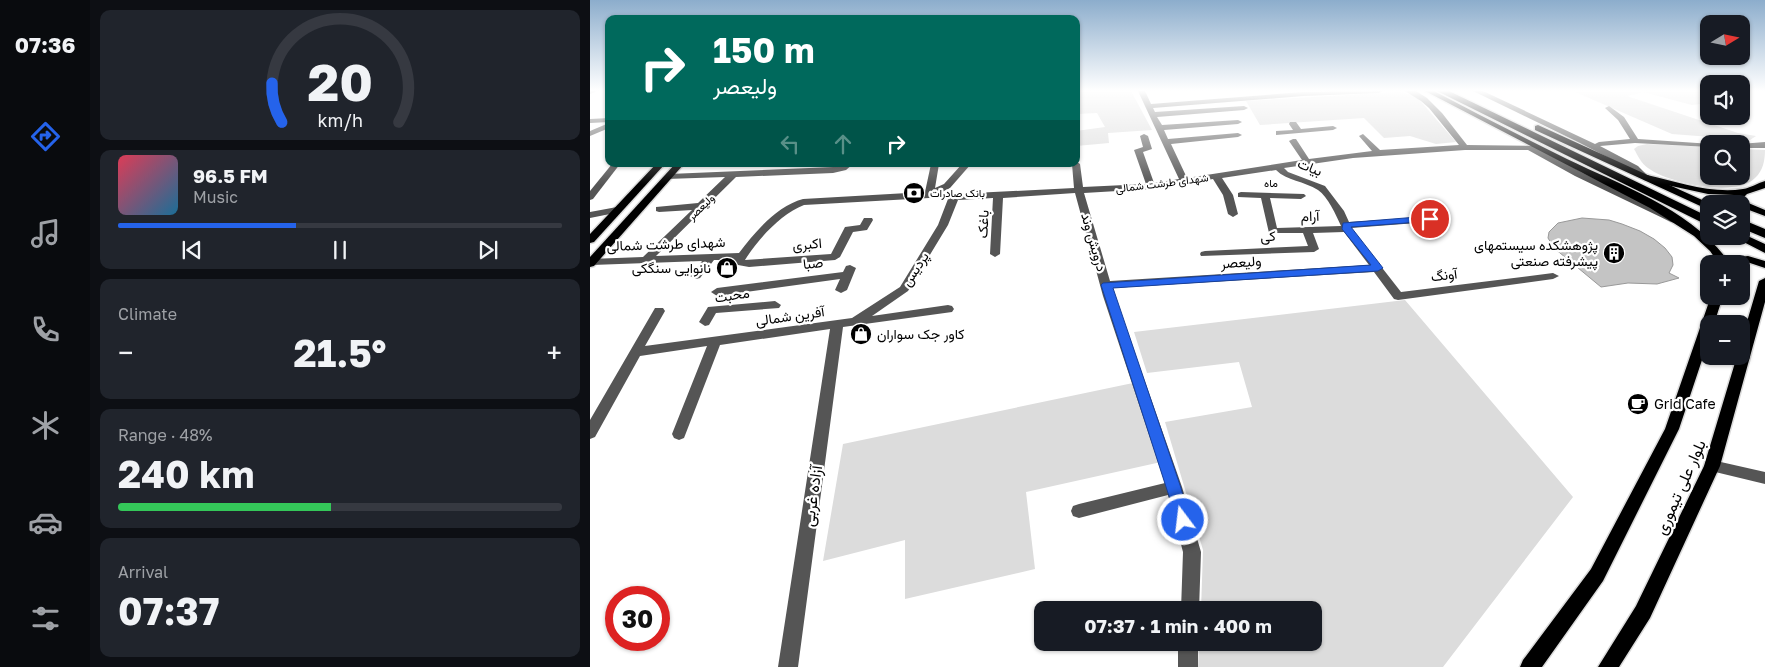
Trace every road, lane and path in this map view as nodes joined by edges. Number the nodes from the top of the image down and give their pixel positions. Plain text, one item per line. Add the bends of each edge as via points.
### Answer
1 (1156, 122) edge
2 (1236, 122) edge
3 (1446, 122) edge
4 (1484, 122) edge
5 (1505, 122) edge
6 (1527, 122) edge
7 (1544, 122) edge
8 (1623, 122) edge
9 (1293, 124) dead end
10 (605, 127) edge
11 (1159, 128) junction
12 (1333, 128) dead end
13 (1299, 132) junction
14 (1566, 132) junction
15 (1279, 133) dead end
16 (590, 134) edge
17 (1238, 135) dead end
18 (1144, 136) dead end
19 (1363, 136) dead end
20 (1293, 141) dead end
21 (1635, 141) junction
22 (1166, 142) junction
23 (1599, 144) tunnel mouth
24 (1700, 145) edge
25 (1765, 145) edge
26 (1750, 146) edge
27 (1465, 147) junction
28 (1378, 153) junction
29 (1307, 162) junction
30 (1277, 166) junction
31 (614, 167) edge
32 (658, 167) edge
33 (677, 167) edge
34 (778, 167) edge
35 (842, 167) edge
36 (935, 167) edge
37 (964, 167) edge
38 (1076, 167) edge
39 (773, 172) junction
40 (734, 174) junction
41 (1216, 176) junction
42 (668, 177) junction
43 (1645, 178) junction
44 (1185, 182) junction
45 (1765, 184) edge
46 (1151, 186) junction
47 (1079, 191) junction
48 (1744, 192) junction
49 (929, 195) junction
50 (998, 195) junction
51 (1241, 195) dead end
52 (1265, 196) junction
53 (1301, 196) dead end
54 (590, 197) edge
55 (954, 197) junction
56 (1700, 204) edge
57 (702, 206) junction
58 (659, 209) dead end
59 (617, 210) junction
60 (1765, 213) edge
61 (1233, 214) dead end
62 (590, 215) edge
63 (1700, 218) edge
64 (1430, 219) dead end
65 (868, 220) dead end
66 (1679, 222) junction
67 (1346, 227) junction
68 (1750, 227) edge
69 (1307, 231) junction
70 (1765, 234) edge
71 (590, 240) edge
72 (1750, 242) edge
73 (1765, 250) edge
74 (995, 254) dead end
75 (1205, 254) dead end
76 (1720, 255) edge
77 (742, 256) junction
78 (710, 258) junction
79 (646, 260) junction
80 (1750, 260) edge
81 (780, 261) junction
82 (591, 263) edge
83 (1765, 266) edge
84 (1378, 268) junction
85 (696, 276) dead end
86 (1553, 276) dead end
87 (1765, 281) edge
88 (783, 282) junction
89 (1106, 285) junction
90 (841, 290) dead end
91 (717, 292) dead end
92 (1398, 296) joint
93 (1714, 305) edge
94 (948, 309) dead end
95 (659, 311) dead end
96 (705, 322) dead end
97 (855, 322) junction
98 (837, 324) junction
99 (715, 341) junction
100 (635, 352) junction
101 (595, 417) edge
102 (590, 433) edge
103 (679, 434) dead end
104 (1712, 466) junction
105 (1765, 478) edge
106 (1174, 488) junction
107 (1079, 512) dead end
108 (1190, 601) edge
109 (1188, 651) edge
110 (788, 667) edge
111 (1188, 667) edge
112 (1530, 667) edge
113 (1608, 667) edge

1 - 11 street
2 - 11 street
3 - 27 street
4 - 66 main road
5 - 63 highway
6 - 43 highway
7 - 14 street
8 - 21 street
9 - 13 street
10 - 16 street
11 - 22 street
12 - 13 street
13 - 15 street
14 - 21 street via 1600,141
14 - 43 street via 1635,168
17 - 22 street
18 - 46 street via 1148,149 1138,150
19 - 28 street
20 - 29 street
21 - 23 street
21 - 24 street
22 - 44 street
25 - 26 street
27 - 28 street, شهدای طرشت شمالی
27 - 66 street, شهدای طرشت شمالی via 1532,148 1578,174
28 - 29 street, شهدای طرشت شمالی
29 - 30 street, شهدای طرشت شمالی
30 - 41 street, شهدای طرشت شمالی
30 - 67 street, بیات via 1285,174 1322,188
31 - 54 street
32 - 59 main road
33 - 42 main road
34 - 39 street
35 - 39 street
36 - 49 street
37 - 49 street via 948,186
38 - 47 street, درویش‌ وند
39 - 40 street
40 - 42 street
40 - 57 street, ولیعصر
41 - 44 street, شهدای طرشت شمالی
41 - 61 street via 1228,195
42 - 82 main road
43 - 48 main road via 1706,190
43 - 56 highway
44 - 46 street, شهدای طرشت شمالی
45 - 48 main road
46 - 47 street, شهدای طرشت شمالی
47 - 50 street, شهدای طرشت شمالی
47 - 89 street, درویش‌ وند
48 - 60 main road via 1738,197 1742,204
49 - 55 street, شهدای طرشت شمالی
49 - 77 street, شهدای طرشت شمالی via 792,205
50 - 55 street, شهدای طرشت شمالی
50 - 74 street, باغک
51 - 52 street, ماه
52 - 53 street, ماه
52 - 69 street, آرام via 1273,231
55 - 97 street, پردیس via 943,226 904,289
57 - 58 street
57 - 79 street, ولیعصر
59 - 62 street
59 - 71 main road
64 - 67 street, آرام
65 - 81 street, اکبری via 863,228 849,229 835,257
66 - 76 main road
67 - 69 street, آرام
67 - 84 street, بیات
68 - 70 highway
69 - 75 street, کی via 1314,249
72 - 73 highway
77 - 78 street, شهدای طرشت شمالی
77 - 81 street, اکبری via 739,261 742,263
78 - 79 street, شهدای طرشت شمالی
78 - 85 street
79 - 82 street, شهدای طرشت شمالی
80 - 83 main road
81 - 88 street, اکبری via 773,276
84 - 89 street, ولیعصر
84 - 92 street, بیات
86 - 92 street, آونگ
87 - 104 main road, بلوار علی تیموری
88 - 90 street, صبا via 848,272
88 - 91 street, صبا
88 - 96 street, محبت via 771,305 712,310
89 - 106 street, درویش‌ وند
93 - 112 main road via 1672,429 1597,575
94 - 97 street, آفرین شمالی
95 - 100 street
97 - 98 street, آفرین شمالی
98 - 99 street, آفرین شمالی
98 - 110 street, آزاده غربی
99 - 100 street, آفرین شمالی
99 - 103 street
100 - 101 street
101 - 102 street
104 - 105 street
104 - 113 main road, بلوار علی تیموری via 1643,612
106 - 107 street
106 - 108 street, درویش‌ وند via 1192,552
109 - 111 street

